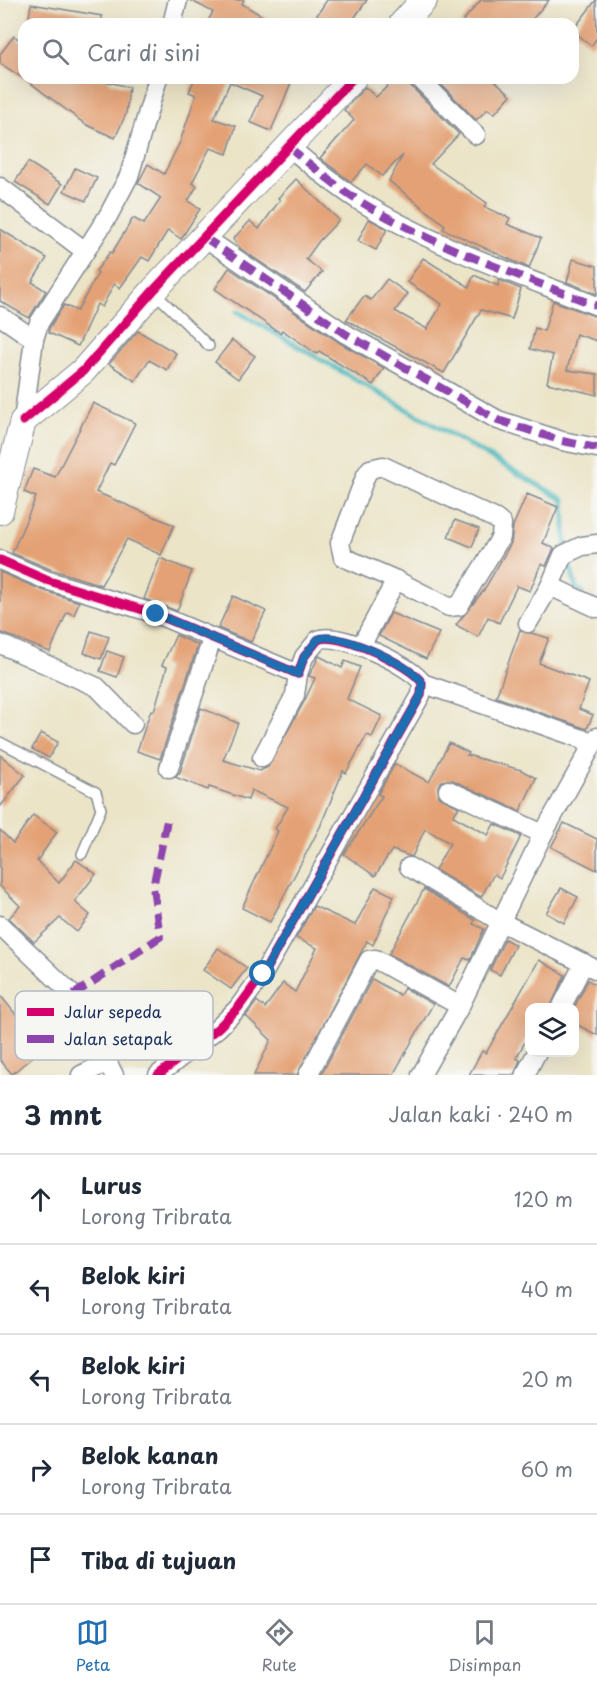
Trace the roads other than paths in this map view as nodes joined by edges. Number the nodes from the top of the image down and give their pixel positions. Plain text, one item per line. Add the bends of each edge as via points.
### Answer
1 (178, 0) edge
2 (424, 0) edge
3 (174, 18) edge
4 (408, 18) edge
5 (156, 84) edge
6 (347, 84) edge
7 (425, 84) edge
8 (476, 135) dead end
9 (289, 147) junction
10 (0, 187) edge
11 (204, 237) junction
12 (85, 251) junction
13 (153, 291) junction
14 (597, 306) edge
15 (0, 316) edge
16 (34, 339) junction
17 (209, 346) dead end
18 (23, 421) junction
19 (597, 448) edge
20 (1, 500) edge
21 (597, 544) edge
22 (0, 560) edge
23 (396, 580) junction
24 (550, 586) junction
25 (597, 608) edge
26 (528, 623) dead end
27 (212, 639) junction
28 (0, 644) edge
29 (362, 646) junction
30 (298, 674) junction
31 (422, 683) junction
32 (133, 724) dead end
33 (596, 740) edge
34 (0, 742) edge
35 (262, 758) dead end
36 (169, 768) dead end
37 (448, 790) dead end
38 (543, 834) junction
39 (82, 854) dead end
40 (409, 867) dead end
41 (501, 922) junction
42 (0, 925) edge
43 (591, 967) edge
44 (69, 991) edge
45 (565, 1003) edge
46 (460, 1006) junction
47 (213, 1032) edge
48 (535, 1057) edge
49 (177, 1060) edge
50 (111, 1068) edge
51 (81, 1075) edge
52 (158, 1075) edge
53 (308, 1075) edge
54 (421, 1075) edge
55 (525, 1075) edge

1 - 3 street
2 - 4 street
5 - 12 street via 129,176
6 - 9 street
7 - 8 street
9 - 11 street
9 - 14 street via 358,200 401,223
10 - 12 street
11 - 13 street
11 - 19 street via 346,334 498,420
12 - 16 street via 50,302
13 - 17 lane
13 - 18 street via 72,382
15 - 16 street
16 - 18 street
18 - 20 street
21 - 24 street via 567,553
22 - 27 street via 46,580 156,614
23 - 23 street via 449,607 459,606 501,537 502,524 383,466 370,469 340,543 340,552 343,557
23 - 29 street
24 - 25 street
24 - 26 street
27 - 30 street
27 - 36 street
28 - 32 street via 97,687
29 - 30 street via 323,637 304,657
29 - 31 street via 415,674
30 - 35 street via 295,695
31 - 33 street
31 - 47 street via 421,695 263,974 238,1008
33 - 38 street
34 - 39 lane via 96,792 101,809
37 - 38 street
38 - 41 street
40 - 41 street
41 - 43 street
41 - 46 street
42 - 44 street
43 - 45 street
46 - 53 street via 375,959 369,960
46 - 54 street
48 - 55 street
49 - 52 street
50 - 51 street

